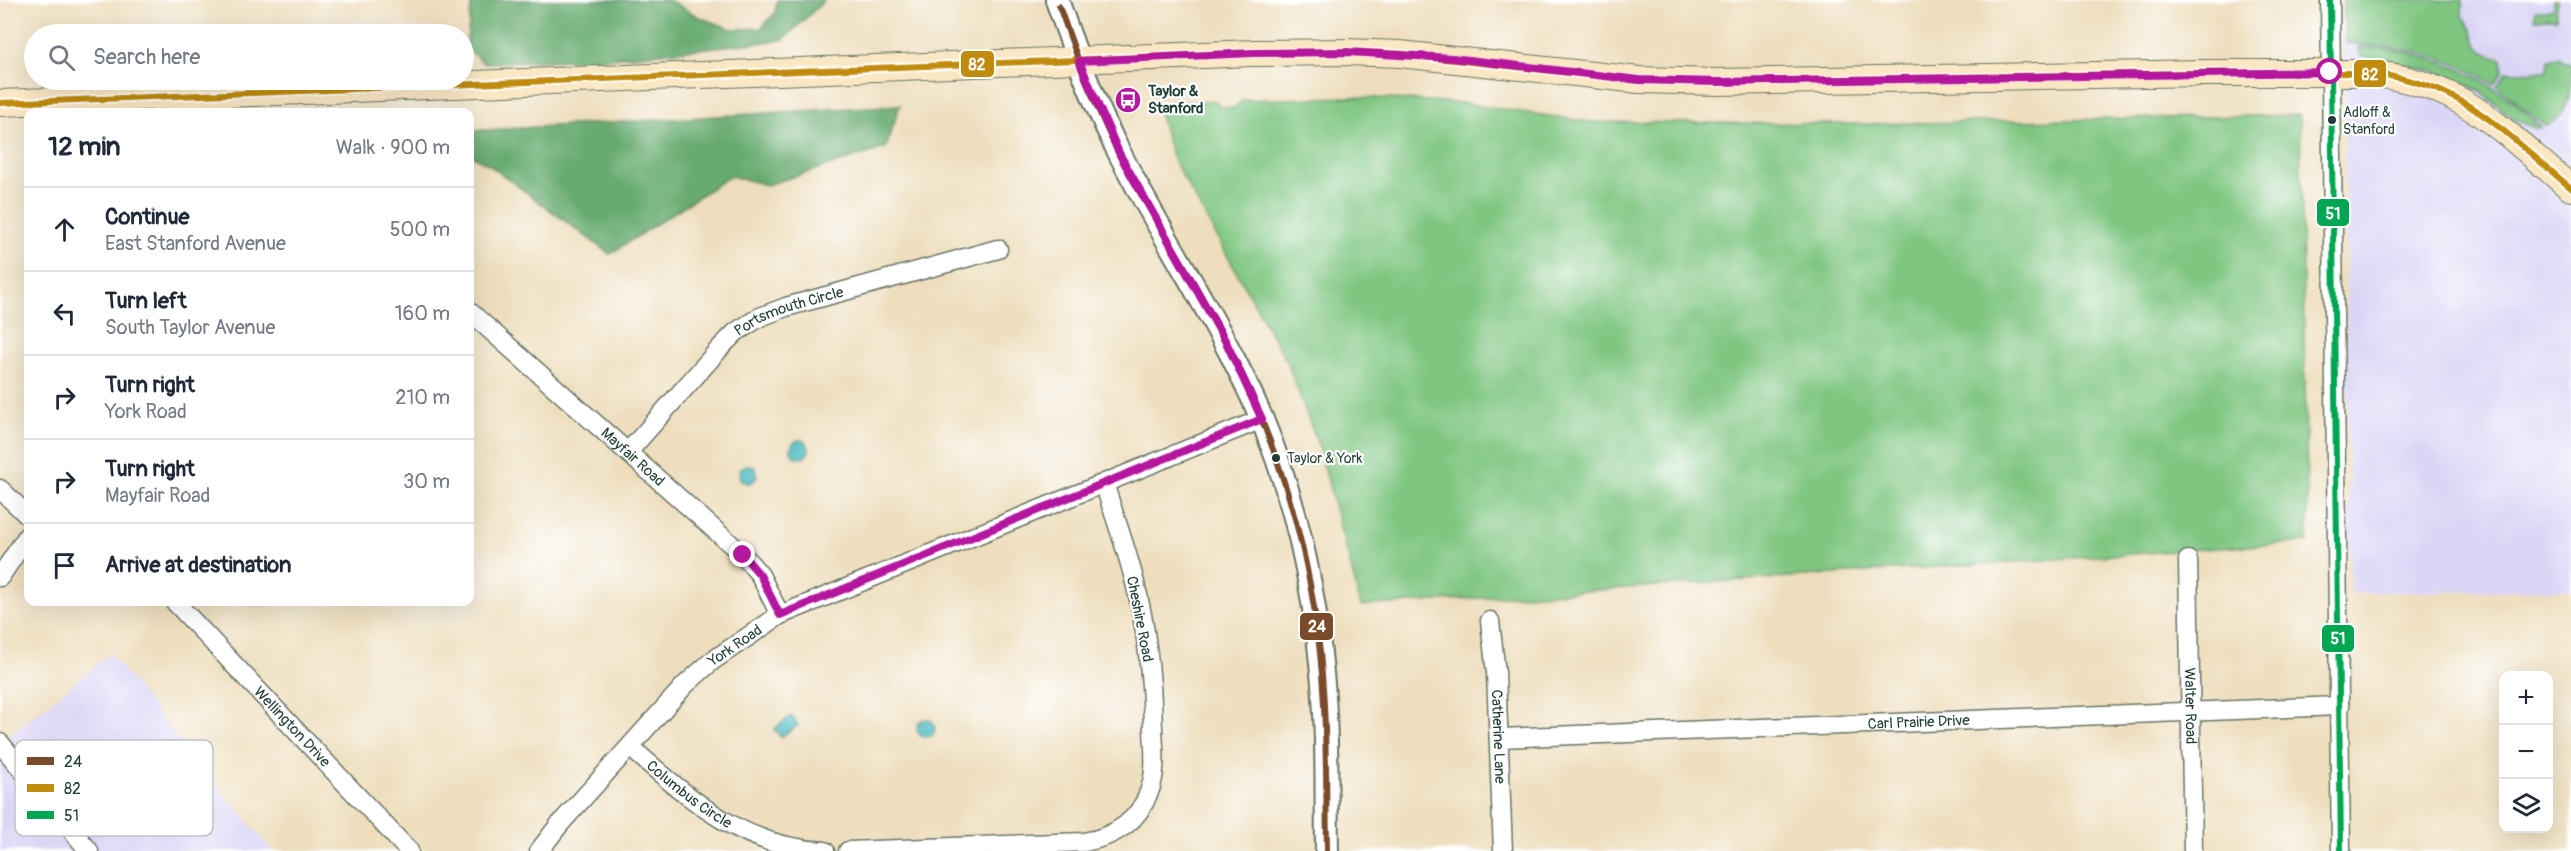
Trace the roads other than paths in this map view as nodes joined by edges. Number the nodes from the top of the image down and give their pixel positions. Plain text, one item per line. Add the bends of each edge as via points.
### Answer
1 (1057, 0) edge
2 (2330, 0) edge
3 (1079, 61) junction
4 (2330, 72) junction
5 (474, 85) edge
6 (334, 90) edge
7 (0, 103) edge
8 (2571, 188) edge
9 (998, 249) dead end
10 (474, 316) edge
11 (1262, 419) junction
12 (628, 452) junction
13 (1104, 483) junction
14 (0, 489) edge
15 (24, 512) edge
16 (24, 541) edge
17 (2188, 560) dead end
18 (0, 577) edge
19 (179, 606) edge
20 (780, 615) junction
21 (1490, 621) dead end
22 (2340, 706) junction
23 (2191, 711) junction
24 (1499, 738) junction
25 (0, 743) edge
26 (630, 747) junction
27 (15, 761) edge
28 (77, 836) edge
29 (89, 851) edge
30 (409, 851) edge
31 (539, 851) edge
32 (825, 851) edge
33 (848, 851) edge
34 (1327, 851) edge
35 (1503, 851) edge
36 (2193, 851) edge
37 (2341, 851) edge

1 - 3 street
2 - 4 street
3 - 4 main road via 1346,52 1452,58 1639,80 1718,82
3 - 5 main road
3 - 11 street via 1120,155 1226,342
4 - 8 main road via 2382,74 2443,90 2492,119
4 - 22 street
6 - 7 main road
9 - 12 street, Portsmouth Circle via 760,316 721,346
10 - 12 street, Mayfair Road
11 - 13 street, York Road
11 - 34 street via 1310,580 1325,720
12 - 20 street, Mayfair Road via 743,555 760,575
13 - 20 street, York Road
13 - 33 street, Cheshire Road via 1134,579 1152,689 1154,774 1143,806 1120,830 1084,842
14 - 15 street
16 - 18 street
17 - 23 street, Walter Road
19 - 30 street, Wellington Drive
20 - 26 street, York Road via 711,661
21 - 24 street, Catherine Lane
22 - 23 street, Carl Prairie Drive
22 - 37 street
23 - 24 street, Carl Prairie Drive
23 - 36 street, Walter Road
24 - 35 street, Catherine Lane
25 - 27 street
26 - 31 street, York Road
26 - 32 street, Columbus Circle via 692,801 725,823 770,842
28 - 29 street

